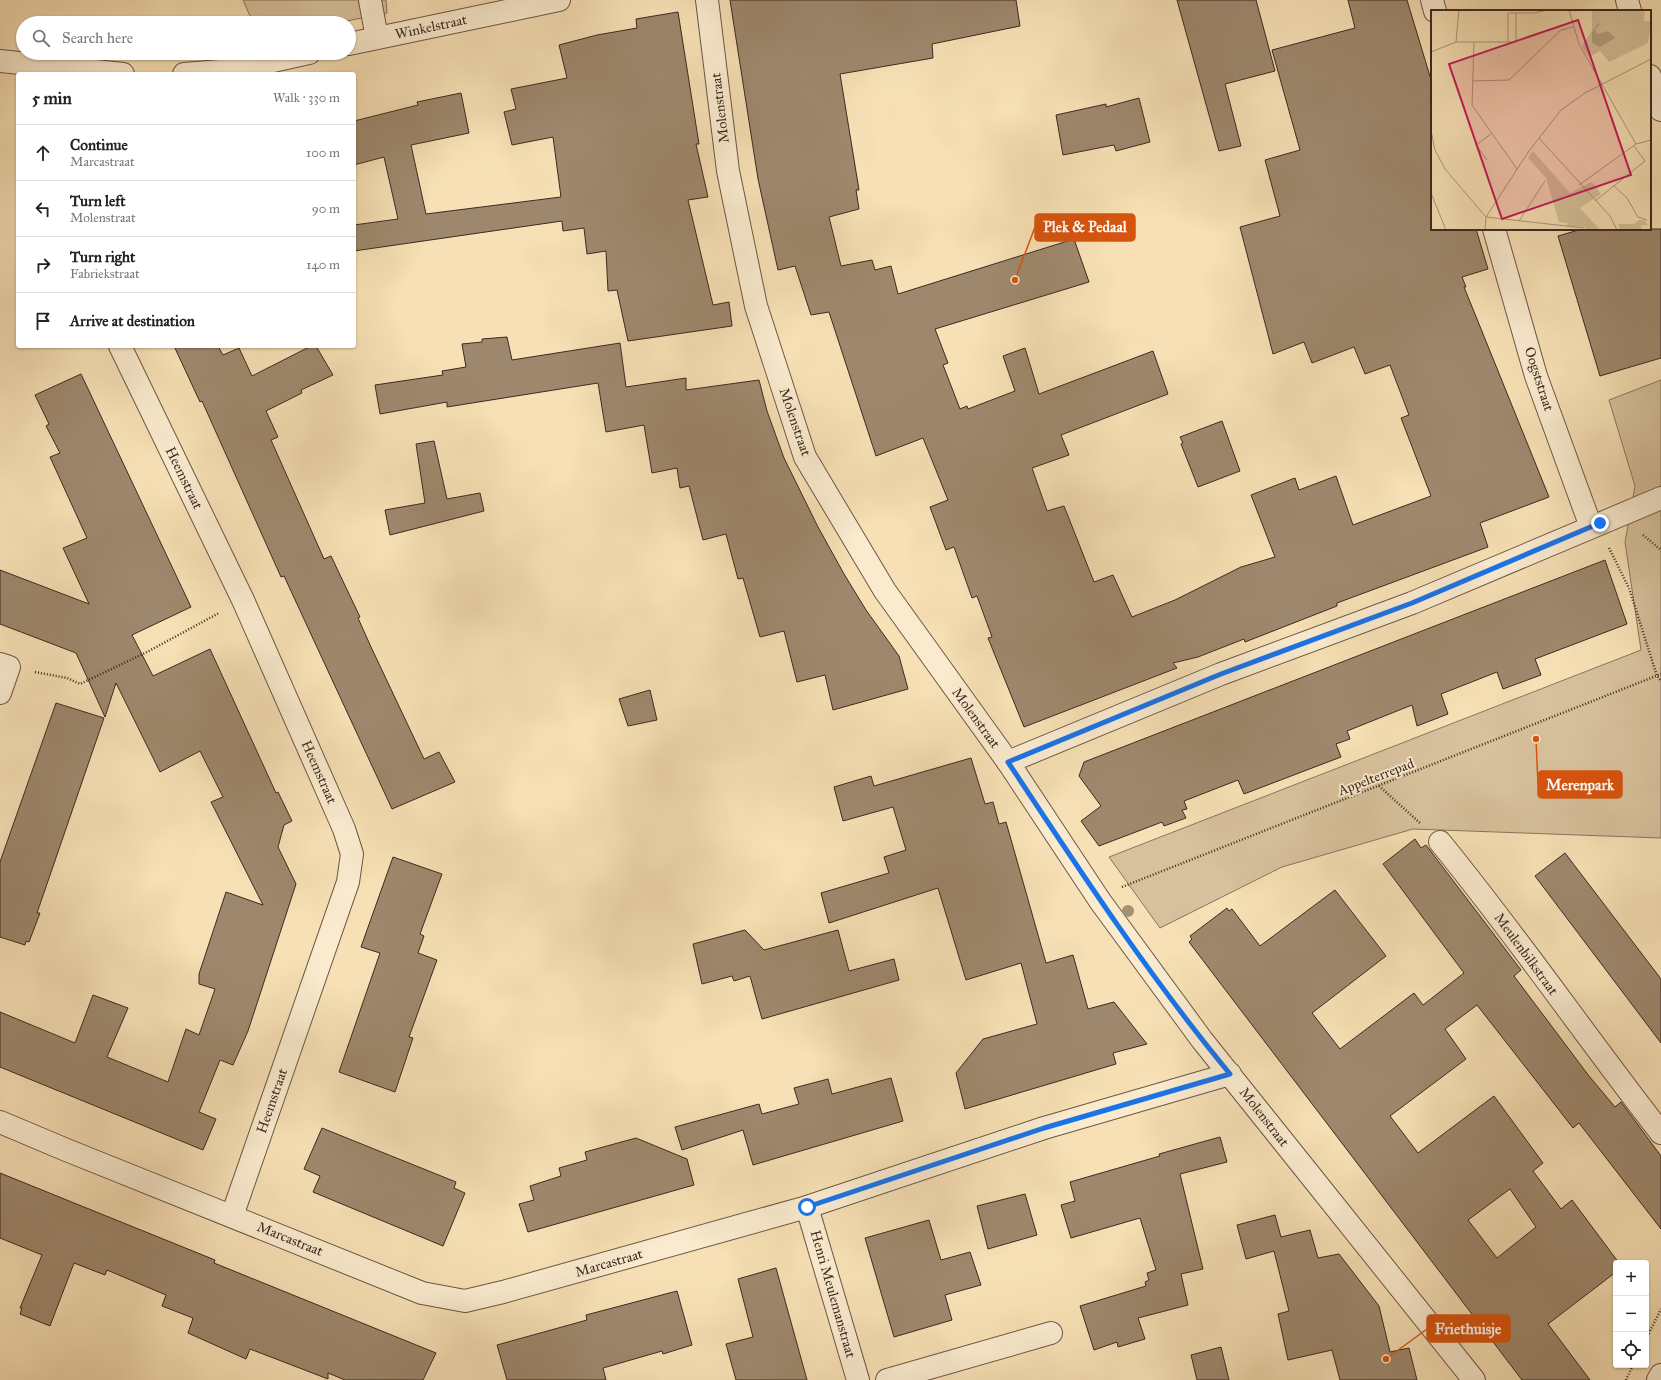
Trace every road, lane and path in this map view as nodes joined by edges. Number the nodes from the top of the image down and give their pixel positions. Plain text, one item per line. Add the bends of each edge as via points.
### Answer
1 (370, 0) edge
2 (559, 0) edge
3 (707, 0) edge
4 (1432, 0) edge
5 (1626, 0) edge
6 (1435, 10) edge
7 (1630, 10) edge
8 (377, 38) junction
9 (356, 42) edge
10 (278, 60) edge
11 (0, 61) edge
12 (52, 71) edge
13 (76, 72) edge
14 (208, 72) edge
15 (1651, 79) edge
16 (1661, 110) edge
17 (1494, 230) edge
18 (121, 348) edge
19 (1661, 498) edge
20 (1596, 525) junction
21 (243, 600) junction
22 (5, 665) edge
23 (1661, 674) edge
24 (1657, 676) junction
25 (1661, 681) edge
26 (0, 693) edge
27 (1008, 762) junction
28 (1380, 786) junction
29 (1440, 842) joint
30 (1100, 901) junction
31 (1230, 1074) junction
32 (0, 1122) edge
33 (1661, 1133) edge
34 (807, 1207) junction
35 (232, 1216) junction
36 (1661, 1308) edge
37 (1051, 1333) dead end
38 (1649, 1333) edge
39 (1632, 1368) edge
40 (1661, 1374) edge
41 (858, 1380) edge
42 (887, 1380) edge
43 (1474, 1380) edge
44 (1626, 1380) edge
45 (1658, 1380) edge

1 - 8 street
2 - 8 street, Winkelstraat
3 - 27 street, Molenstraat via 728,171 756,306 805,456 885,591
4 - 6 street
5 - 7 street
8 - 9 street, Winkelstraat
10 - 14 street via 233,70
11 - 12 street
12 - 13 street
15 - 16 street
17 - 20 street, Oogststraat via 1536,376
18 - 21 street, Heemstraat
19 - 20 street
20 - 24 path via 1629,588
20 - 27 street via 1412,603 1221,674
21 - 22 path via 147,652 80,684 67,678
21 - 35 street, Heemstraat via 344,829 352,854 348,882
22 - 26 street
23 - 24 path, Appelterrepad
24 - 25 path
24 - 28 path, Appelterrepad
27 - 30 street, Molenstraat
28 - 29 path
28 - 30 path, Appelterrepad via 1127,884
29 - 33 street, Meulenbilkstraat via 1476,886
30 - 31 street, Molenstraat
31 - 34 street, Marcastraat via 1044,1128
31 - 43 street, Molenstraat
32 - 35 street, Marcastraat
34 - 35 street, Marcastraat via 465,1301 422,1293
34 - 41 street, Henri Meulemanstraat
36 - 38 path
37 - 42 street
39 - 44 path
40 - 45 street

